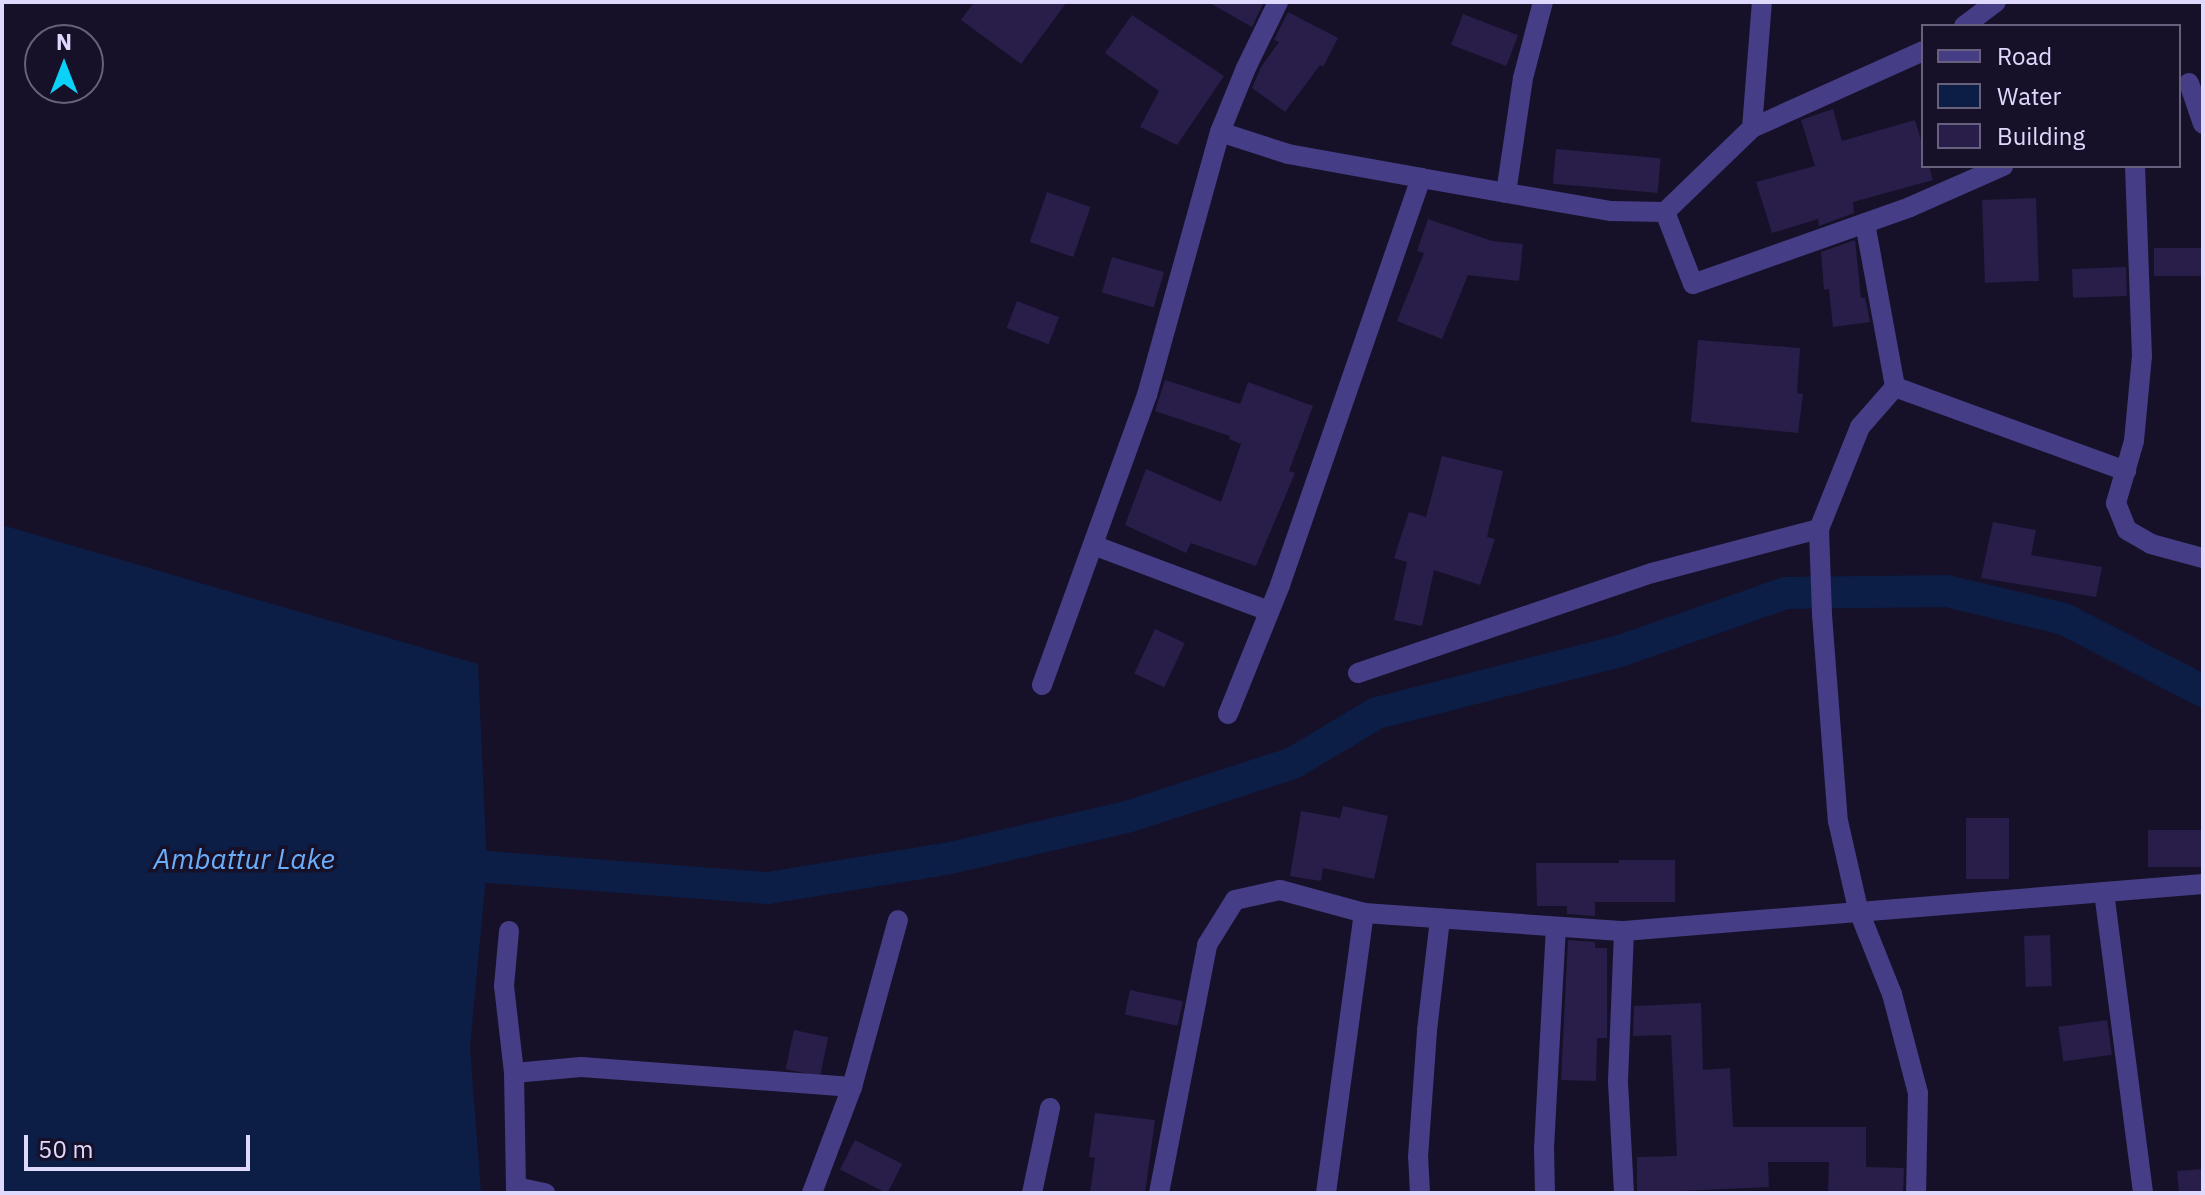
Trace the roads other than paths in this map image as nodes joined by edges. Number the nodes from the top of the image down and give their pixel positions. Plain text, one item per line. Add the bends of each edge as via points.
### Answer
1 (1278, 2) edge
2 (1543, 2) edge
3 (1762, 2) edge
4 (1996, 2) edge
5 (1967, 24) edge
6 (1921, 52) edge
7 (2190, 82) edge
8 (2203, 124) edge
9 (1752, 128) junction
10 (1220, 132) junction
11 (1998, 168) edge
12 (2135, 168) edge
13 (1421, 178) junction
14 (1506, 193) junction
15 (1665, 212) junction
16 (1865, 223) junction
17 (1895, 387) junction
18 (2126, 471) junction
19 (1819, 534) junction
20 (1093, 545) junction
21 (2203, 558) edge
22 (1269, 611) junction
23 (1358, 673) dead end
24 (1042, 685) dead end
25 (1228, 714) dead end
26 (2203, 884) edge
27 (2104, 892) junction
28 (1858, 909) junction
29 (1364, 913) junction
30 (1440, 919) junction
31 (898, 920) dead end
32 (1556, 928) junction
33 (509, 931) dead end
34 (1624, 931) junction
35 (514, 1073) junction
36 (852, 1087) junction
37 (1050, 1108) dead end
38 (516, 1190) edge
39 (545, 1193) edge
40 (812, 1193) edge
41 (1032, 1193) edge
42 (1159, 1193) edge
43 (1326, 1193) edge
44 (1420, 1193) edge
45 (1545, 1193) edge
46 (1624, 1193) edge
47 (1916, 1193) edge
48 (2143, 1193) edge

1 - 10 street
2 - 14 street via 1523,78
3 - 9 street
4 - 5 street
6 - 9 street
7 - 8 street
9 - 15 street
10 - 13 street via 1288,154
10 - 20 street via 1147,395
11 - 16 street
12 - 18 street via 2142,356
13 - 14 street
13 - 22 street
14 - 15 street via 1611,211
15 - 16 street via 1693,284
16 - 17 street
17 - 18 street
17 - 19 street via 1860,427
18 - 21 street via 2116,503 2127,530 2151,544
19 - 23 street via 1652,573
19 - 28 street via 1838,821
20 - 22 street
20 - 24 street
22 - 25 street
26 - 27 street
27 - 28 street
27 - 48 street
28 - 34 street
28 - 47 street via 1892,994 1918,1093
29 - 30 street
29 - 42 street via 1280,890 1235,900 1207,945
29 - 43 street
30 - 32 street
30 - 44 street via 1426,1046
31 - 36 street
32 - 34 street
32 - 45 street
33 - 35 street via 504,986
34 - 46 street via 1618,1081
35 - 36 street via 581,1067
35 - 38 street
36 - 40 street
37 - 41 street
38 - 39 street

